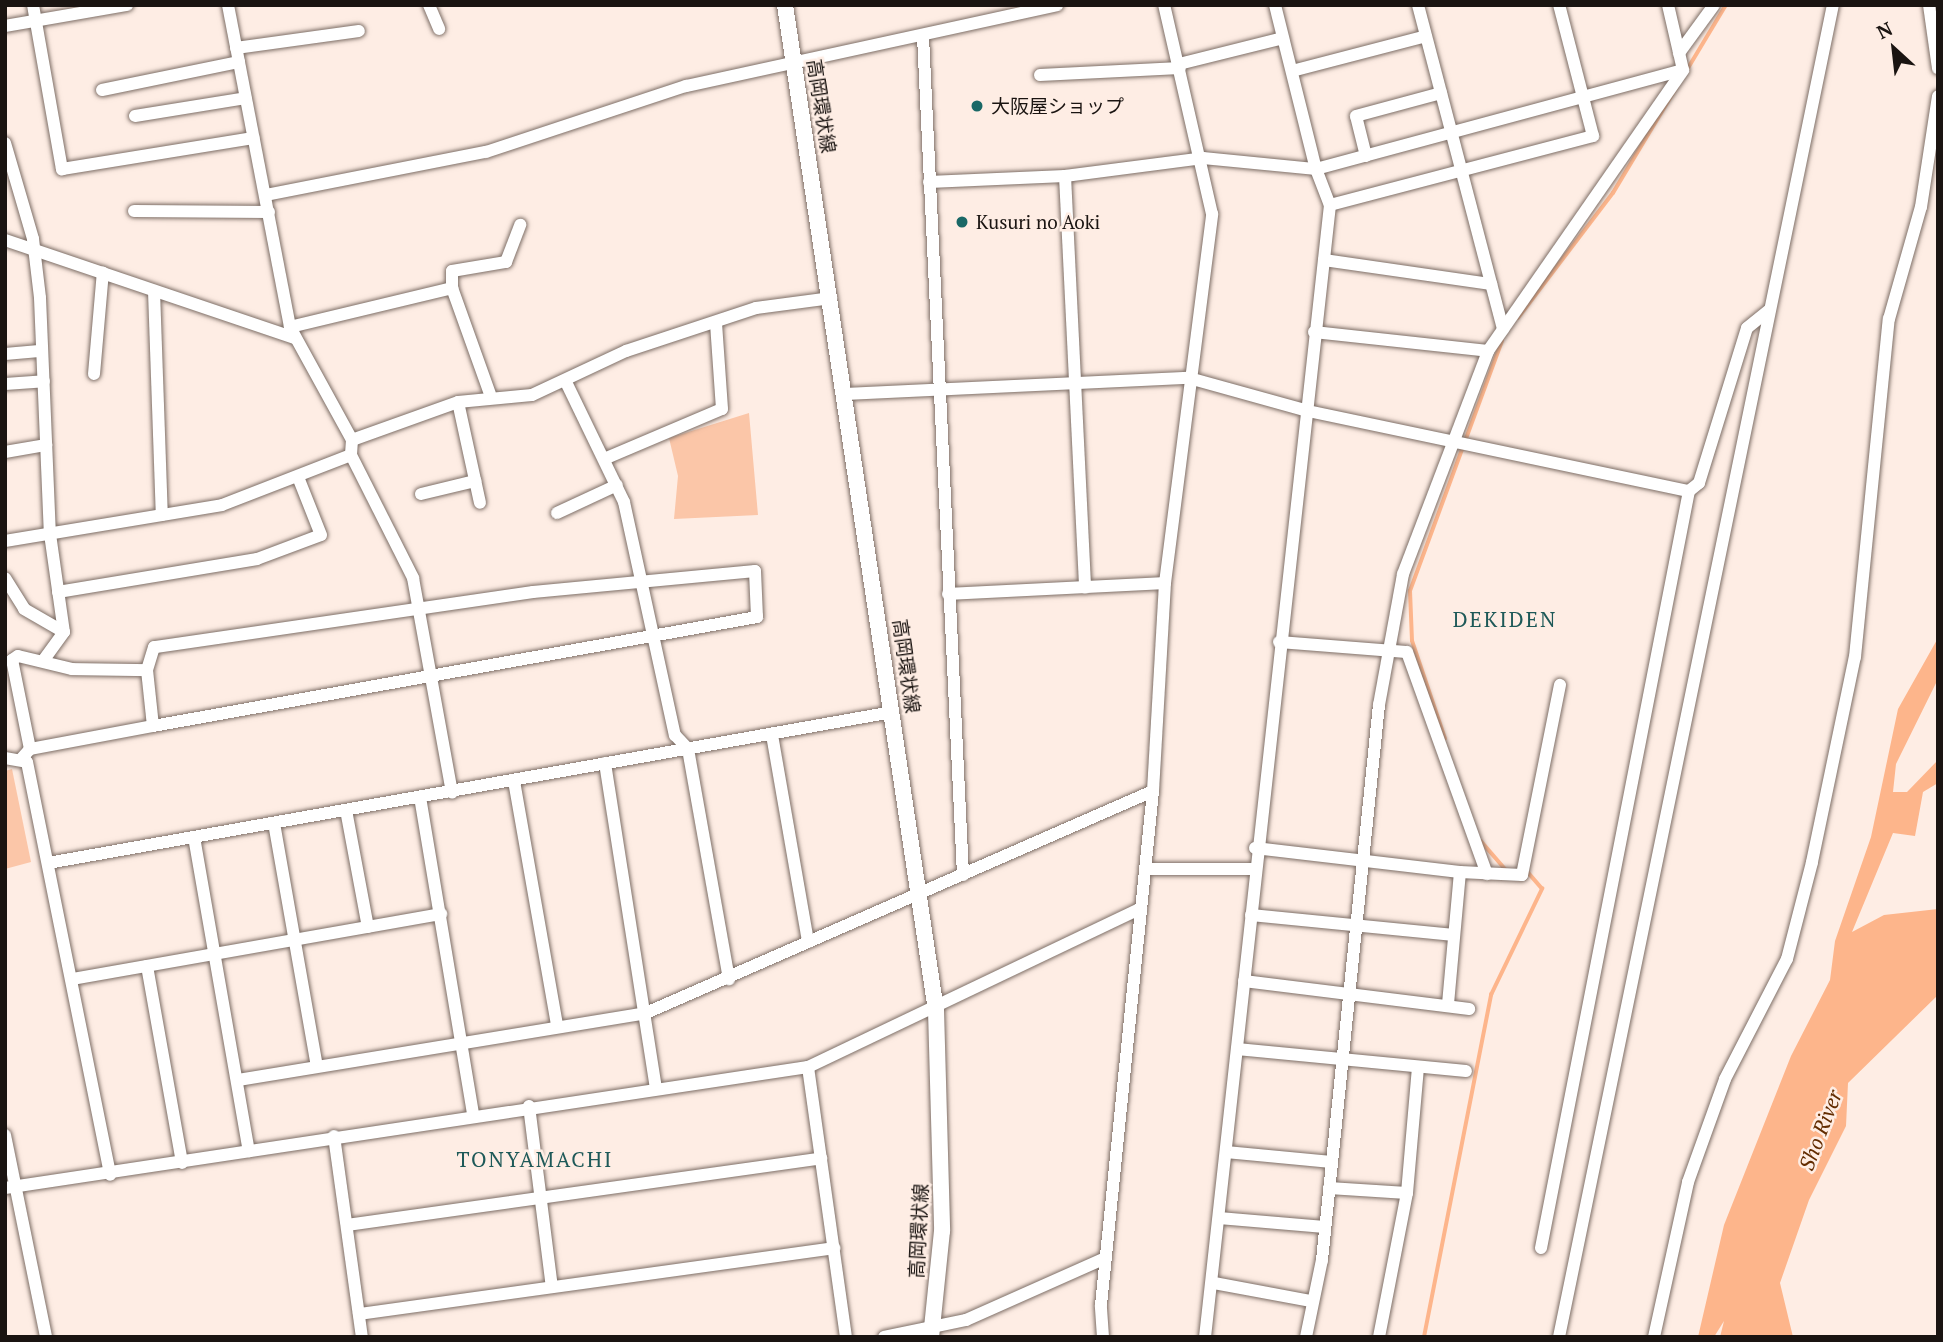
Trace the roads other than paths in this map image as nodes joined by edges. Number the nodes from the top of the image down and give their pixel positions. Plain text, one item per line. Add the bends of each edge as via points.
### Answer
1 (33, 5) edge
2 (127, 5) edge
3 (228, 5) edge
4 (429, 5) edge
5 (785, 5) edge
6 (1057, 5) edge
7 (1164, 5) edge
8 (1275, 5) edge
9 (1418, 5) edge
10 (1559, 5) edge
11 (1668, 5) edge
12 (1713, 5) edge
13 (1833, 5) edge
14 (1929, 5) edge
15 (36, 20) junction
16 (5, 26) edge
17 (439, 29) dead end
18 (359, 32) dead end
19 (923, 36) junction
20 (1426, 36) junction
21 (1283, 38) junction
22 (236, 48) junction
23 (1679, 52) junction
24 (239, 62) junction
25 (794, 65) junction
26 (1180, 66) junction
27 (1938, 68) edge
28 (1683, 70) junction
29 (1292, 71) junction
30 (1040, 75) dead end
31 (102, 90) dead end
32 (1441, 93) junction
33 (1938, 96) edge
34 (246, 98) junction
35 (1584, 98) junction
36 (135, 116) dead end
37 (1452, 134) junction
38 (254, 138) junction
39 (5, 143) edge
40 (1366, 156) junction
41 (1203, 158) junction
42 (1316, 169) junction
43 (1462, 170) junction
44 (1065, 176) junction
45 (929, 182) junction
46 (266, 195) junction
47 (1329, 205) junction
48 (134, 211) dead end
49 (269, 212) junction
50 (520, 225) dead end
51 (5, 240) edge
52 (32, 249) junction
53 (1324, 260) junction
54 (103, 272) junction
55 (1492, 284) junction
56 (452, 288) junction
57 (154, 291) junction
58 (831, 298) junction
59 (1769, 310) junction
60 (716, 323) junction
61 (1503, 329) junction
62 (1314, 332) junction
63 (292, 333) junction
64 (42, 351) junction
65 (1488, 351) junction
66 (5, 354) edge
67 (94, 374) dead end
68 (1189, 378) junction
69 (44, 381) junction
70 (566, 382) junction
71 (5, 384) edge
72 (1074, 385) junction
73 (939, 389) junction
74 (490, 394) junction
75 (845, 394) junction
76 (458, 402) junction
77 (1308, 411) junction
78 (352, 440) junction
79 (1449, 441) junction
80 (46, 445) junction
81 (5, 452) edge
82 (351, 455) junction
83 (604, 459) junction
84 (298, 477) junction
85 (475, 481) junction
86 (617, 485) junction
87 (1689, 491) junction
88 (421, 494) dead end
89 (480, 503) dead end
90 (557, 513) dead end
91 (162, 515) junction
92 (50, 534) junction
93 (5, 541) edge
94 (5, 578) edge
95 (646, 582) junction
96 (1165, 583) junction
97 (1085, 588) junction
98 (58, 592) junction
99 (948, 594) junction
100 (418, 610) junction
101 (64, 632) junction
102 (655, 637) junction
103 (1279, 642) junction
104 (1389, 652) junction
105 (43, 661) junction
106 (147, 670) junction
107 (430, 677) junction
108 (1560, 685) dead end
109 (892, 712) junction
110 (153, 726) junction
111 (772, 735) junction
112 (688, 750) junction
113 (26, 753) junction
114 (5, 758) edge
115 (606, 763) junction
116 (514, 781) junction
117 (1153, 791) junction
118 (452, 792) junction
119 (420, 797) junction
120 (346, 810) junction
121 (274, 823) junction
122 (194, 837) junction
123 (1255, 848) junction
124 (1361, 860) junction
125 (48, 863) junction
126 (1146, 869) junction
127 (1253, 869) junction
128 (1460, 872) junction
129 (1487, 874) junction
130 (963, 875) junction
131 (919, 895) junction
132 (1141, 908) junction
133 (441, 914) junction
134 (1251, 915) junction
135 (368, 927) junction
136 (1356, 927) junction
137 (1454, 934) junction
138 (294, 940) junction
139 (808, 942) junction
140 (216, 954) junction
141 (147, 966) junction
142 (72, 979) junction
143 (729, 979) junction
144 (1244, 982) junction
145 (1348, 993) junction
146 (1448, 1003) junction
147 (1469, 1009) dead end
148 (936, 1010) junction
149 (646, 1013) junction
150 (556, 1026) junction
151 (463, 1040) junction
152 (1237, 1049) junction
153 (1341, 1061) junction
154 (317, 1066) junction
155 (808, 1067) junction
156 (1418, 1068) junction
157 (1466, 1070) dead end
158 (237, 1080) junction
159 (656, 1088) junction
160 (529, 1107) junction
161 (473, 1114) junction
162 (5, 1135) edge
163 (334, 1136) junction
164 (248, 1151) junction
165 (1226, 1152) junction
166 (821, 1158) junction
167 (1332, 1161) junction
168 (182, 1163) junction
169 (110, 1175) junction
170 (1329, 1188) junction
171 (11, 1190) edge
172 (1407, 1192) junction
173 (539, 1197) junction
174 (1219, 1218) junction
175 (347, 1225) junction
176 (1325, 1227) junction
177 (834, 1248) junction
178 (1541, 1248) dead end
179 (1105, 1258) junction
180 (1214, 1283) junction
181 (552, 1287) junction
182 (1311, 1301) junction
183 (359, 1314) junction
184 (932, 1333) edge
185 (46, 1337) edge
186 (362, 1337) edge
187 (846, 1337) edge
188 (884, 1337) edge
189 (1103, 1337) edge
190 (1205, 1337) edge
191 (1306, 1337) edge
192 (1380, 1337) edge
193 (1559, 1337) edge
194 (1654, 1337) edge

1 - 15 street
2 - 15 street
3 - 22 street
4 - 17 street
5 - 25 main road, 高岡環状線
6 - 19 street
7 - 26 street
8 - 21 street
9 - 20 street
10 - 35 street
11 - 23 street
12 - 23 street
13 - 59 street
14 - 27 street
15 - 16 street
15 - 38 street via 62,169
18 - 22 street
19 - 25 street
19 - 45 street
20 - 29 street
20 - 32 street
21 - 26 street
21 - 29 street
22 - 24 street
23 - 28 street
24 - 31 street
24 - 34 street
25 - 46 street via 686,86 486,152
25 - 58 main road, 高岡環状線
26 - 30 street
26 - 41 street
28 - 35 street
28 - 61 street
29 - 42 street
32 - 37 street
32 - 40 street via 1356,116
33 - 194 street via 1921,206 1889,320 1855,657 1812,862 1787,959 1744,1035 1688,1182
34 - 36 street
34 - 38 street
35 - 37 street
35 - 43 street via 1593,136
37 - 40 street
37 - 43 street
38 - 46 street
39 - 52 street
40 - 42 street
41 - 42 street
41 - 44 street
41 - 68 street via 1212,214
42 - 47 street
43 - 47 street
43 - 55 street
44 - 45 street
44 - 72 street
45 - 73 street
46 - 49 street
47 - 53 street
48 - 49 street
49 - 63 street
50 - 56 street via 506,262 452,271
51 - 52 street
52 - 54 street
52 - 64 street
53 - 55 street
53 - 62 street
54 - 57 street
54 - 67 street
55 - 61 street
56 - 63 street
56 - 74 street
57 - 63 street
57 - 91 street
58 - 60 street via 756,308
58 - 75 main road, 高岡環状線
59 - 87 street via 1747,328 1699,483
59 - 193 street
60 - 70 street via 626,351
60 - 83 street via 722,410
61 - 65 street
62 - 65 street
62 - 77 street
63 - 78 street
64 - 66 street
64 - 69 street
65 - 79 street
68 - 72 street
68 - 77 street
68 - 96 street
69 - 71 street
69 - 80 street
70 - 74 street via 514,400
70 - 83 street
72 - 73 street
72 - 97 street
73 - 75 street
73 - 99 street
74 - 76 street
75 - 109 main road, 高岡環状線
76 - 78 street
76 - 85 street
77 - 79 street
77 - 103 street
78 - 82 street
79 - 87 street
79 - 104 street via 1403,574
80 - 81 street
80 - 92 street
82 - 84 street
82 - 100 street via 413,578
83 - 86 street
84 - 91 street via 222,505
84 - 98 street via 321,535 257,559
85 - 88 street
85 - 89 street
86 - 90 street
86 - 95 street
87 - 178 street
91 - 92 street
92 - 93 street
92 - 98 street
94 - 101 street via 24,609
95 - 100 street
95 - 102 street
95 - 102 street via 755,571 757,617
96 - 97 street
96 - 117 street
97 - 99 street
98 - 101 street
99 - 130 street
100 - 106 street via 154,647
100 - 107 street
101 - 105 street
102 - 107 street
102 - 112 street via 675,735
103 - 104 street
103 - 123 street
104 - 124 street
104 - 129 street via 1411,658
105 - 106 street via 72,669
105 - 113 street via 12,660
106 - 110 street
107 - 110 street
107 - 118 street
108 - 129 street via 1522,875
109 - 111 street
109 - 131 main road, 高岡環状線
110 - 113 street
111 - 112 street
111 - 139 street
112 - 115 street
112 - 143 street
113 - 114 street
113 - 125 street
115 - 116 street
115 - 149 street
116 - 118 street
116 - 150 street
117 - 126 street
117 - 130 street
118 - 119 street
119 - 120 street
119 - 133 street
120 - 121 street
120 - 135 street
121 - 122 street
121 - 138 street
122 - 125 street
122 - 140 street
123 - 124 street
123 - 127 street
124 - 128 street
124 - 136 street
125 - 142 street
126 - 127 street
126 - 132 street
127 - 134 street
128 - 129 street
128 - 137 street
130 - 131 street
131 - 139 street
131 - 148 main road, 高岡環状線
132 - 148 street via 968,987
132 - 179 street
133 - 135 street
133 - 151 street
134 - 136 street
134 - 144 street
135 - 138 street
136 - 137 street
136 - 145 street
137 - 146 street
138 - 140 street
138 - 154 street
139 - 143 street
140 - 141 street
140 - 158 street
141 - 142 street
141 - 168 street
142 - 169 street
143 - 149 street
144 - 145 street
144 - 152 street
145 - 146 street
145 - 153 street
146 - 147 street
148 - 155 street
148 - 184 main road, 高岡環状線 via 942,1231
149 - 150 street
149 - 159 street
150 - 151 street
151 - 154 street
151 - 161 street
152 - 153 street
152 - 165 street
153 - 156 street
153 - 167 street
154 - 158 street
155 - 159 street
155 - 166 street
156 - 157 street
156 - 172 street
158 - 164 street
159 - 160 street
160 - 161 street
160 - 173 street
161 - 163 street
162 - 171 street
163 - 164 street
163 - 175 street
164 - 168 street
165 - 167 street
165 - 174 street
166 - 173 street
166 - 177 street
167 - 170 street
168 - 169 street
169 - 171 street
170 - 172 street
170 - 176 street
171 - 185 street
172 - 192 street
173 - 175 street
173 - 181 street
174 - 176 street
174 - 180 street
175 - 183 street
176 - 182 street
177 - 181 street
177 - 187 street
179 - 184 street
179 - 189 street
180 - 182 street
180 - 190 street
181 - 183 street
182 - 191 street
183 - 186 street
184 - 188 street

